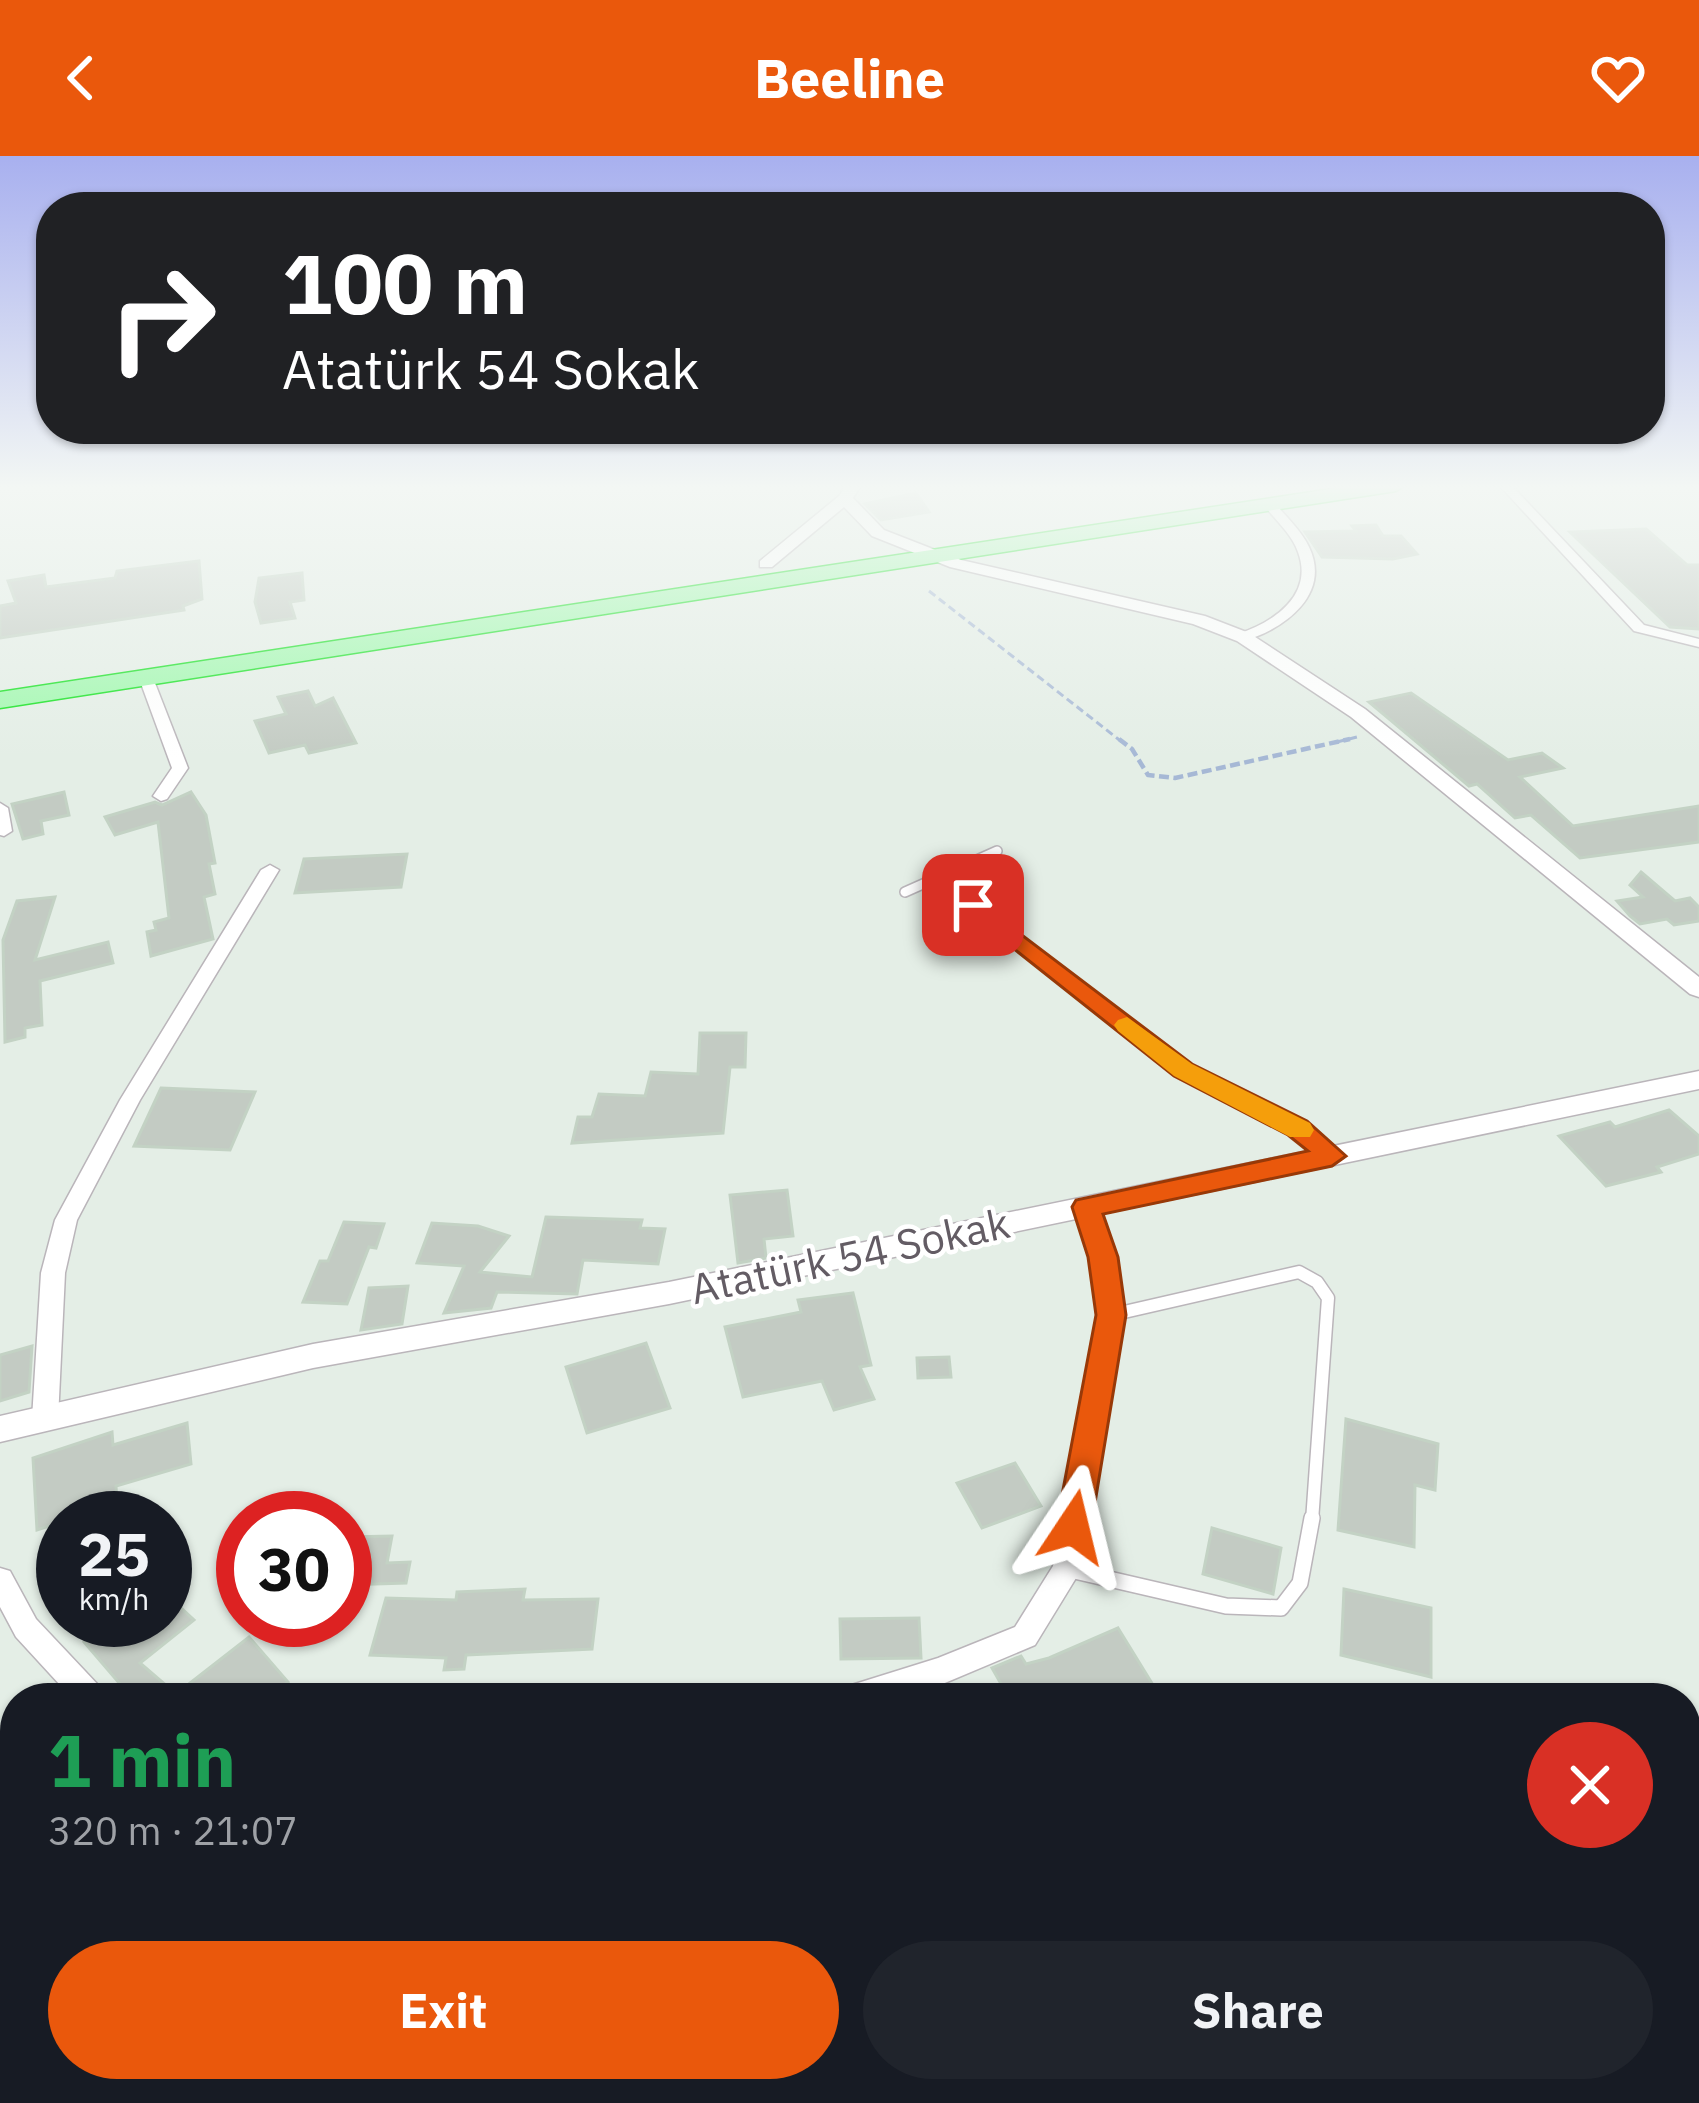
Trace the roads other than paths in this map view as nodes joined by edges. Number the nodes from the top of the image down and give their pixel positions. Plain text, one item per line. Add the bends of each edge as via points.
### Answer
1 (688, 576) edge
2 (807, 576) edge
3 (1017, 576) edge
4 (1307, 576) edge
5 (1590, 576) edge
6 (1244, 637) junction
7 (1699, 643) edge
8 (146, 678) junction
9 (0, 680) edge
10 (0, 700) edge
11 (161, 796) dead end
12 (0, 808) edge
13 (4, 831) dead end
14 (997, 851) dead end
15 (270, 869) dead end
16 (937, 877) junction
17 (905, 892) dead end
18 (1699, 989) edge
19 (1699, 1080) edge
20 (1332, 1156) junction
21 (1086, 1207) junction
22 (1111, 1315) junction
23 (45, 1419) junction
24 (0, 1429) edge
25 (1066, 1569) junction
26 (0, 1580) edge
27 (77, 1683) edge
28 (903, 1683) edge

1 - 9 highway
2 - 8 highway
3 - 6 street
4 - 6 street via 1289,616
5 - 7 street via 1639,628
6 - 18 street via 1386,736
8 - 10 highway
8 - 11 street via 179,768
12 - 13 street
14 - 16 lane
15 - 23 street via 66,1220 53,1273
16 - 17 lane
16 - 20 lane via 1183,1070 1298,1128
19 - 20 street, Atatürk 54 Sokak
20 - 21 street, Atatürk 54 Sokak
21 - 22 street
21 - 23 street, Atatürk 54 Sokak via 313,1356
22 - 25 street
22 - 25 lane via 1299,1272 1317,1282 1328,1298 1312,1519 1300,1583 1281,1608 1226,1606
23 - 24 street, Atatürk 54 Sokak
25 - 28 street via 1025,1636
26 - 27 street via 26,1628

